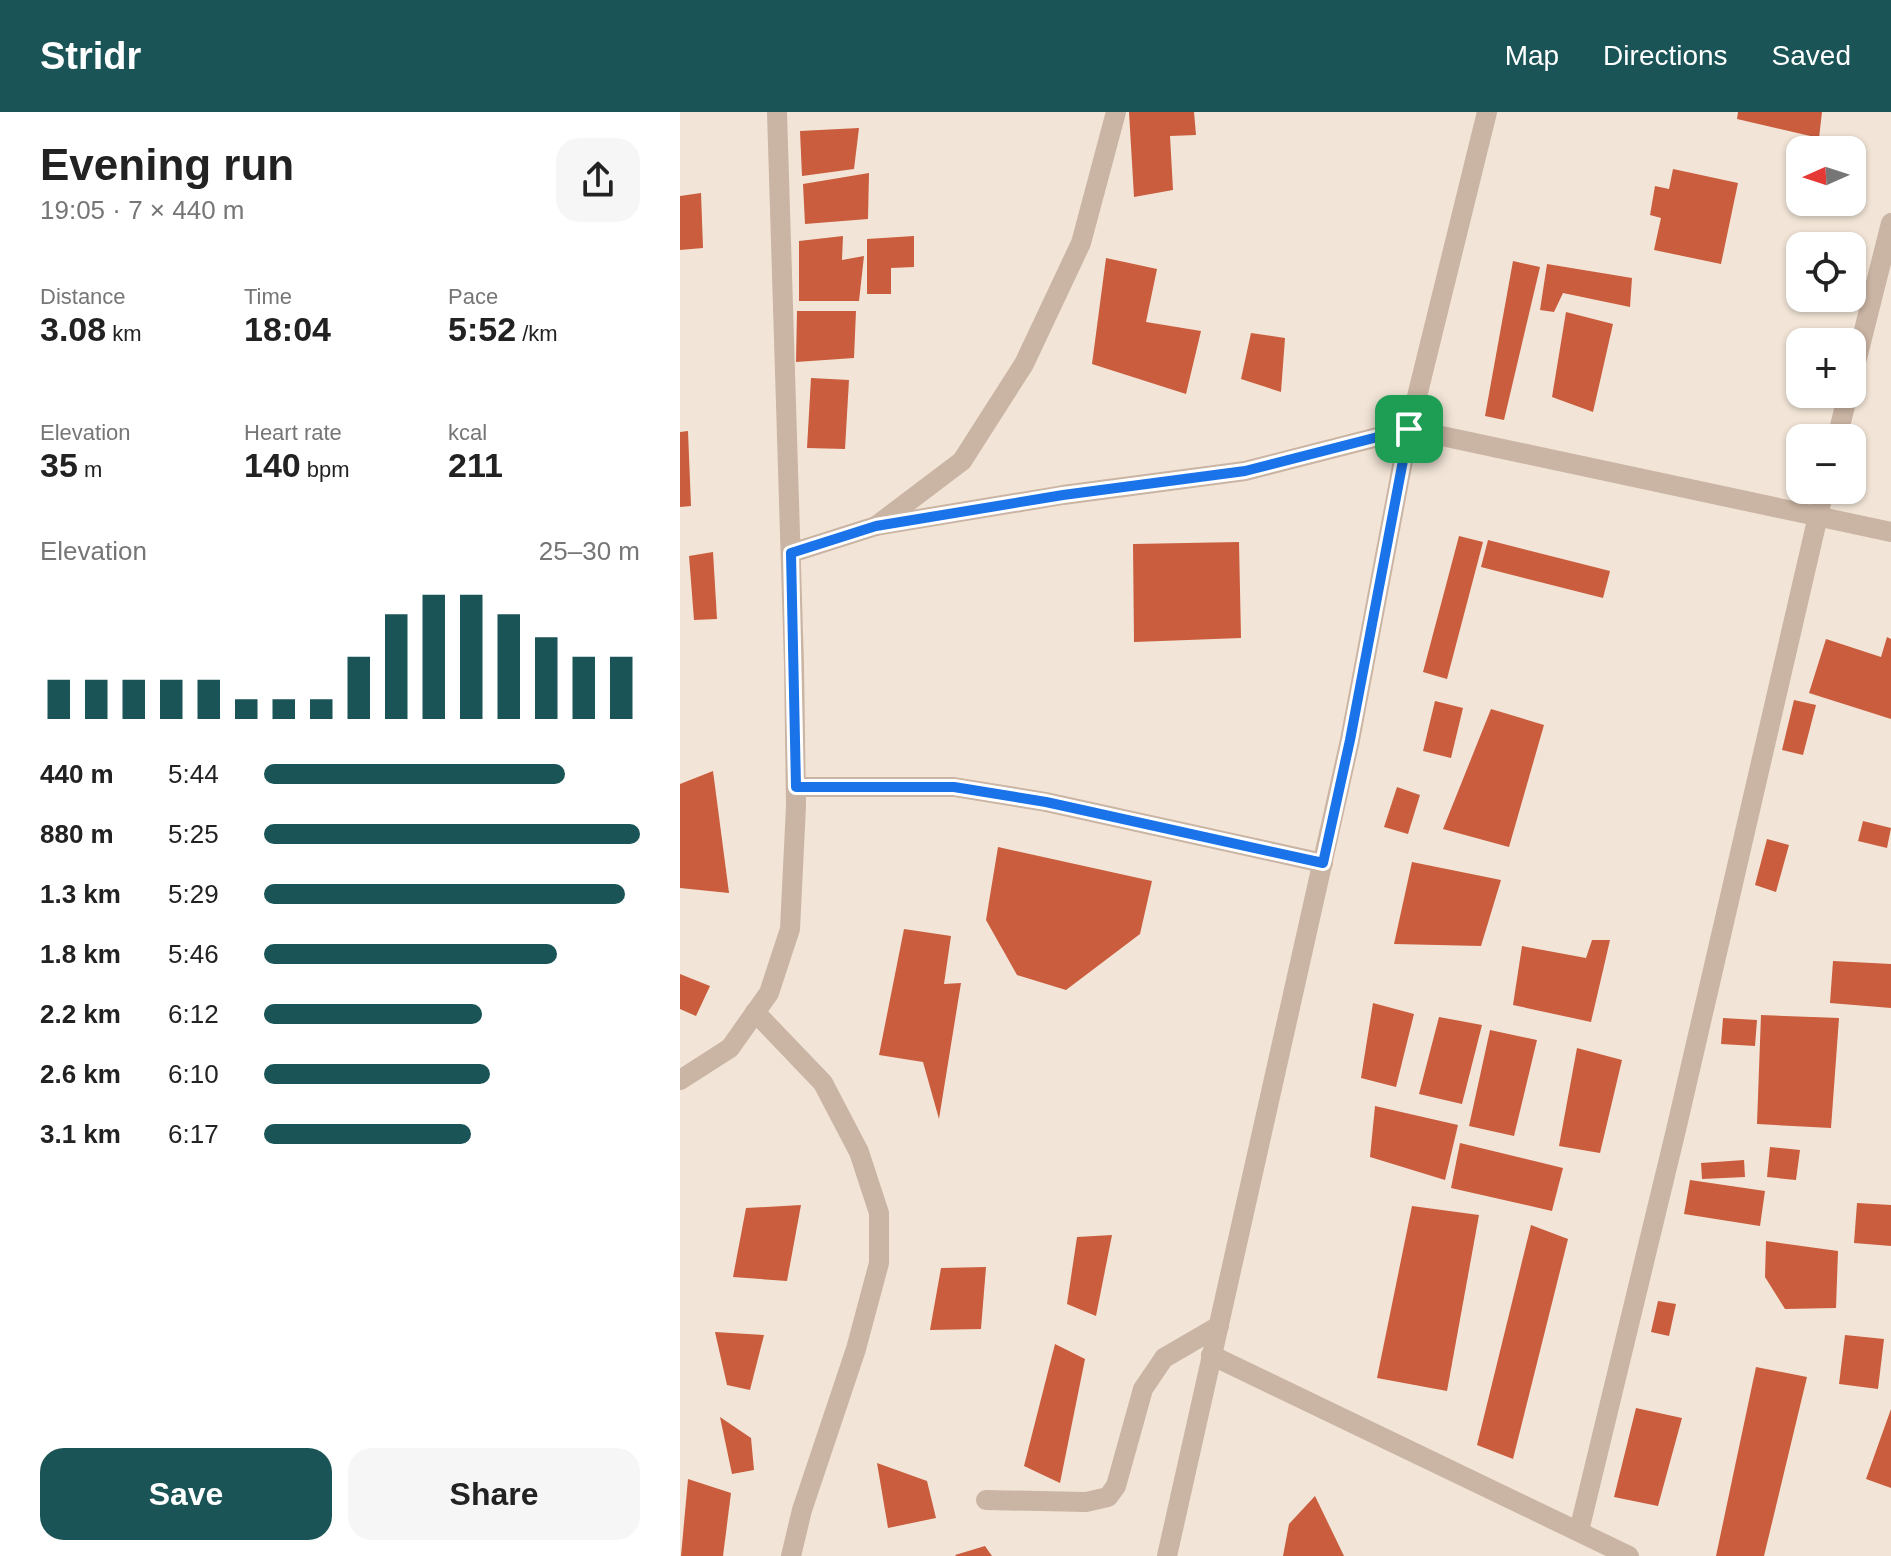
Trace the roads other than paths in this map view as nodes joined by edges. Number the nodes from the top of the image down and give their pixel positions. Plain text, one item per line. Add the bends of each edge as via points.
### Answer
1 (777, 112) edge
2 (1116, 112) edge
3 (1487, 112) edge
4 (1891, 223) edge
5 (1865, 328) edge
6 (1409, 429) junction
7 (1820, 504) edge
8 (1817, 517) junction
9 (876, 526) junction
10 (1891, 532) edge
11 (791, 553) junction
12 (796, 787) junction
13 (1323, 863) junction
14 (755, 1012) junction
15 (680, 1080) edge
16 (1219, 1326) junction
17 (1211, 1355) junction
18 (986, 1500) dead end
19 (1579, 1531) junction
20 (791, 1556) edge
21 (1167, 1556) edge
22 (1629, 1556) edge

1 - 11 street
2 - 9 street via 1081,243 1024,364 962,461
3 - 6 street
4 - 5 street
6 - 8 street
6 - 9 street via 1245,471
6 - 13 street
7 - 8 street
8 - 10 street
8 - 19 street
9 - 11 street
11 - 12 street
12 - 13 street via 954,787
12 - 14 street via 790,929 769,993
13 - 16 street
14 - 15 street via 730,1048
14 - 20 street via 823,1083 859,1152 879,1213 875,1278
16 - 17 street
16 - 18 street via 1164,1358 1143,1389 1116,1486 1108,1497 1086,1502
17 - 19 street
17 - 21 street
19 - 22 street

